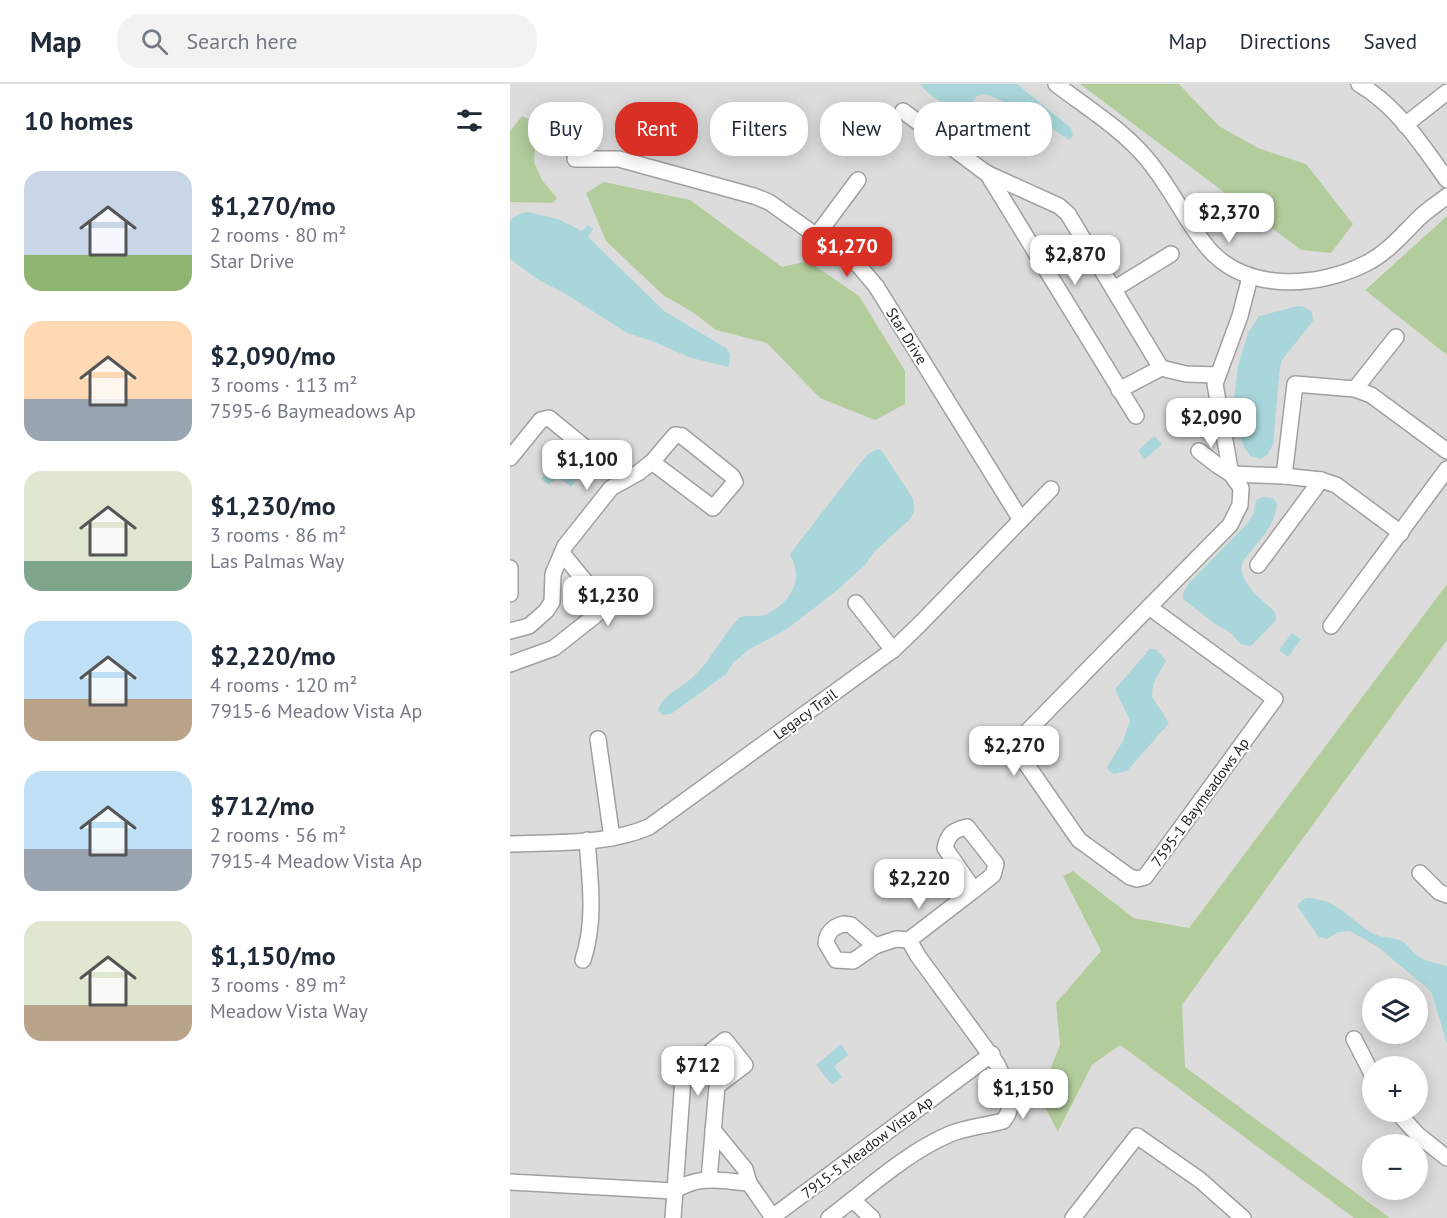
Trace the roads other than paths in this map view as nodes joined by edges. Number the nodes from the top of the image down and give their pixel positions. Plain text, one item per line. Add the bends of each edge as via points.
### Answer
1 (1056, 84) edge
2 (1359, 84) edge
3 (1447, 92) edge
4 (903, 111) dead end
5 (1405, 125) junction
6 (575, 159) dead end
7 (986, 173) junction
8 (858, 180) dead end
9 (1447, 180) edge
10 (1447, 196) edge
11 (817, 235) junction
12 (1171, 254) dead end
13 (1250, 277) junction
14 (1114, 289) junction
15 (1396, 337) dead end
16 (1161, 368) junction
17 (1218, 375) junction
18 (1355, 389) junction
19 (1119, 390) junction
20 (1136, 416) dead end
21 (1199, 451) dead end
22 (1447, 451) edge
23 (510, 458) edge
24 (651, 462) junction
25 (1447, 469) edge
26 (1231, 474) junction
27 (1284, 476) junction
28 (625, 480) junction
29 (1321, 480) junction
30 (1051, 489) dead end
31 (1021, 520) junction
32 (1401, 533) junction
33 (562, 553) junction
34 (1258, 565) dead end
35 (510, 568) edge
36 (510, 594) edge
37 (856, 603) dead end
38 (1149, 607) junction
39 (1331, 626) dead end
40 (510, 631) edge
41 (893, 650) junction
42 (510, 664) edge
43 (598, 739) dead end
44 (612, 838) junction
45 (587, 840) junction
46 (510, 844) edge
47 (1420, 873) dead end
48 (974, 890) dead end
49 (1447, 895) edge
50 (909, 940) junction
51 (875, 946) dead end
52 (583, 960) dead end
53 (1354, 1039) dead end
54 (992, 1054) junction
55 (1363, 1056) edge
56 (1406, 1122) edge
57 (713, 1130) junction
58 (1447, 1158) edge
59 (709, 1180) junction
60 (510, 1182) edge
61 (749, 1182) junction
62 (675, 1191) junction
63 (853, 1200) junction
64 (772, 1217) edge
65 (673, 1218) edge
66 (829, 1218) edge
67 (870, 1218) edge
68 (1073, 1218) edge
69 (1243, 1218) edge

1 - 13 street via 1130,141 1155,169 1205,244 1228,265
2 - 5 street via 1384,101
3 - 5 street
4 - 7 street
5 - 9 street
6 - 11 street, Star Drive via 619,159 754,196
7 - 14 street via 1059,206 1072,220
7 - 19 street
8 - 11 street
10 - 13 street via 1386,251 1365,264 1329,278 1274,281
11 - 31 street, Star Drive via 859,266 876,286
12 - 14 street
13 - 17 street
14 - 16 street
15 - 18 street
16 - 17 street
16 - 19 street
17 - 26 street via 1217,401
18 - 22 street via 1371,395
18 - 27 street via 1295,384
19 - 20 street
21 - 26 street
23 - 28 street via 541,420 549,418
24 - 24 street via 675,435 682,436 735,482 713,508
24 - 28 street
25 - 32 street
26 - 27 street
26 - 38 street via 1241,488 1240,506 1230,525
27 - 29 street
28 - 33 street via 611,488
29 - 32 street via 1336,485
29 - 34 street
30 - 31 street, Legacy Trail
31 - 41 street, Legacy Trail
32 - 39 street
33 - 40 street via 553,574 552,602 529,626
33 - 42 street via 606,607 554,648
35 - 36 street
37 - 41 street
38 - 38 street, 7595-1 Baymeadows Ap via 1020,739 1017,752 1079,840 1137,879 1145,877 1275,699
41 - 44 street, Legacy Trail via 649,827
43 - 44 street
44 - 45 street, Legacy Trail
45 - 46 street, Legacy Trail
45 - 52 street via 592,917
47 - 49 street
48 - 50 street
50 - 51 street via 896,939
50 - 54 street
53 - 55 street
54 - 63 street via 1011,1104 1003,1120 942,1138
54 - 64 street, 7915-5 Meadow Vista Ap
56 - 58 street
57 - 59 street
57 - 61 street via 746,1169
57 - 62 street via 717,1086 745,1065 725,1040 695,1064 684,1064
59 - 61 street
59 - 62 street via 687,1183
60 - 62 street
61 - 64 street
62 - 65 street
63 - 66 street
63 - 67 street
68 - 69 street via 1137,1136 1200,1180

